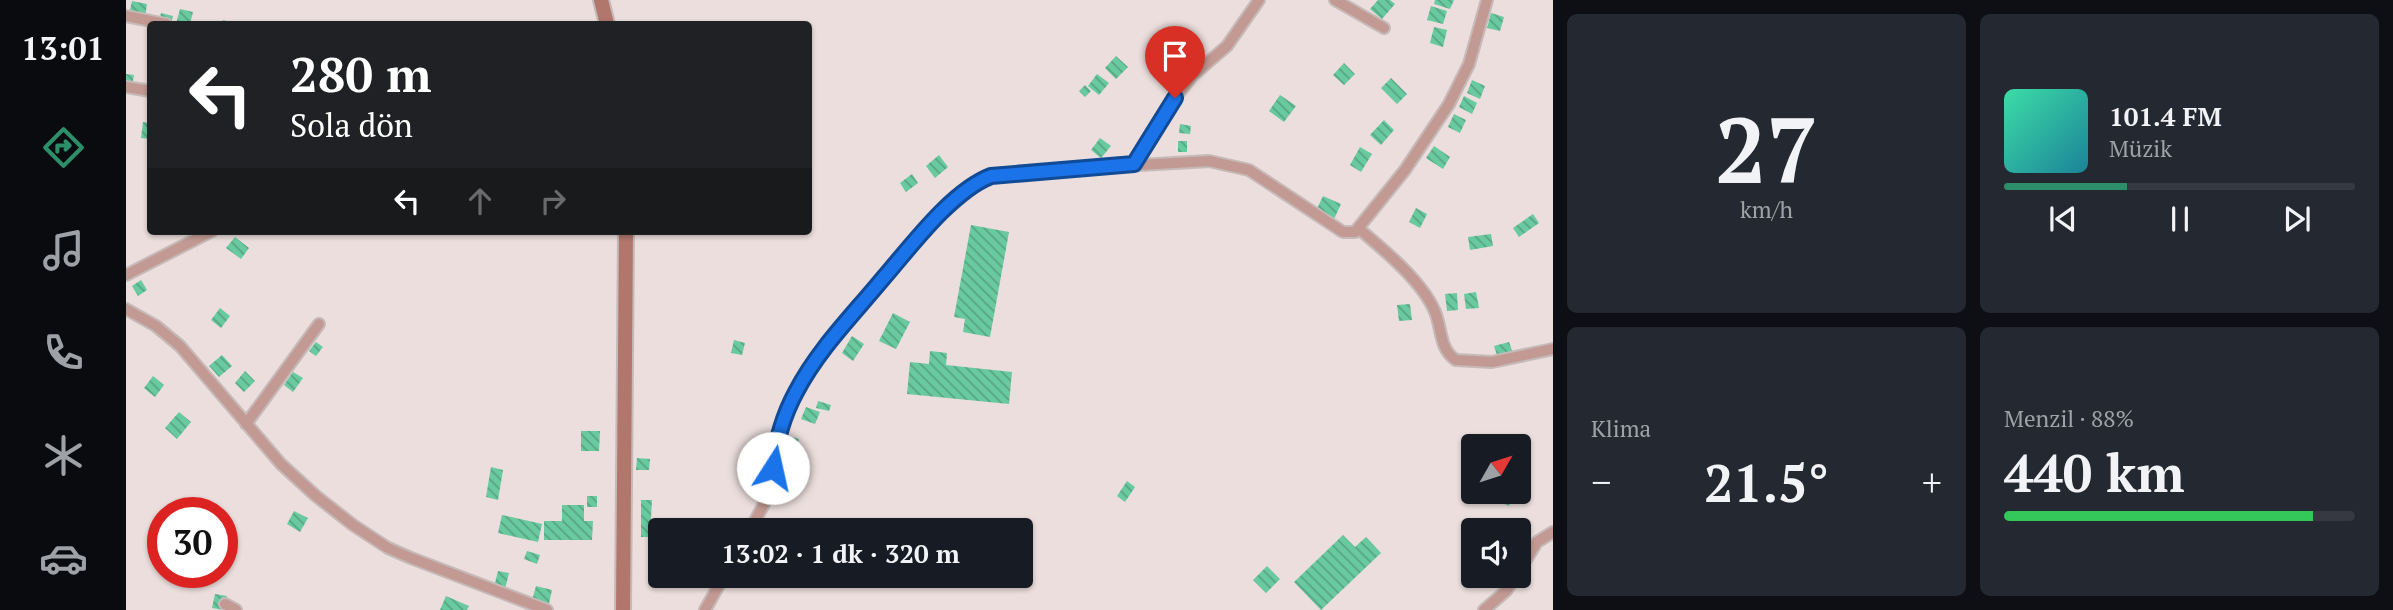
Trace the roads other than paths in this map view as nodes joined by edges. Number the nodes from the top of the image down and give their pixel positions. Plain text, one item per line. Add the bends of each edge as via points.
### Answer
1 (601, 0) edge
2 (1259, 0) edge
3 (1335, 0) edge
4 (1487, 0) edge
5 (126, 16) edge
6 (151, 21) edge
7 (606, 21) edge
8 (1384, 28) dead end
9 (126, 86) edge
10 (147, 90) edge
11 (1134, 164) junction
12 (1358, 228) junction
13 (204, 235) edge
14 (626, 235) edge
15 (126, 275) edge
16 (126, 309) edge
17 (319, 324) dead end
18 (1553, 349) edge
19 (246, 424) junction
20 (756, 518) edge
21 (1552, 530) edge
22 (1531, 552) edge
23 (717, 588) edge
24 (1508, 588) edge
25 (225, 604) dead end
26 (236, 610) edge
27 (547, 610) edge
28 (623, 610) edge
29 (705, 610) edge
30 (1484, 610) edge

1 - 7 street
2 - 11 street via 1227,46 1192,76 1175,98
3 - 8 street
4 - 12 street via 1465,76 1405,170
5 - 6 street
9 - 10 street
11 - 12 street via 1209,161 1238,166 1343,232
11 - 20 street via 991,176 930,224 830,339 806,374 785,416
12 - 18 street via 1393,258 1428,300 1446,351 1456,360 1492,362
13 - 15 street
14 - 28 street
16 - 19 street via 180,346
17 - 19 street
19 - 27 street via 295,478 371,538
21 - 22 street
23 - 29 street
24 - 30 street
25 - 26 street

